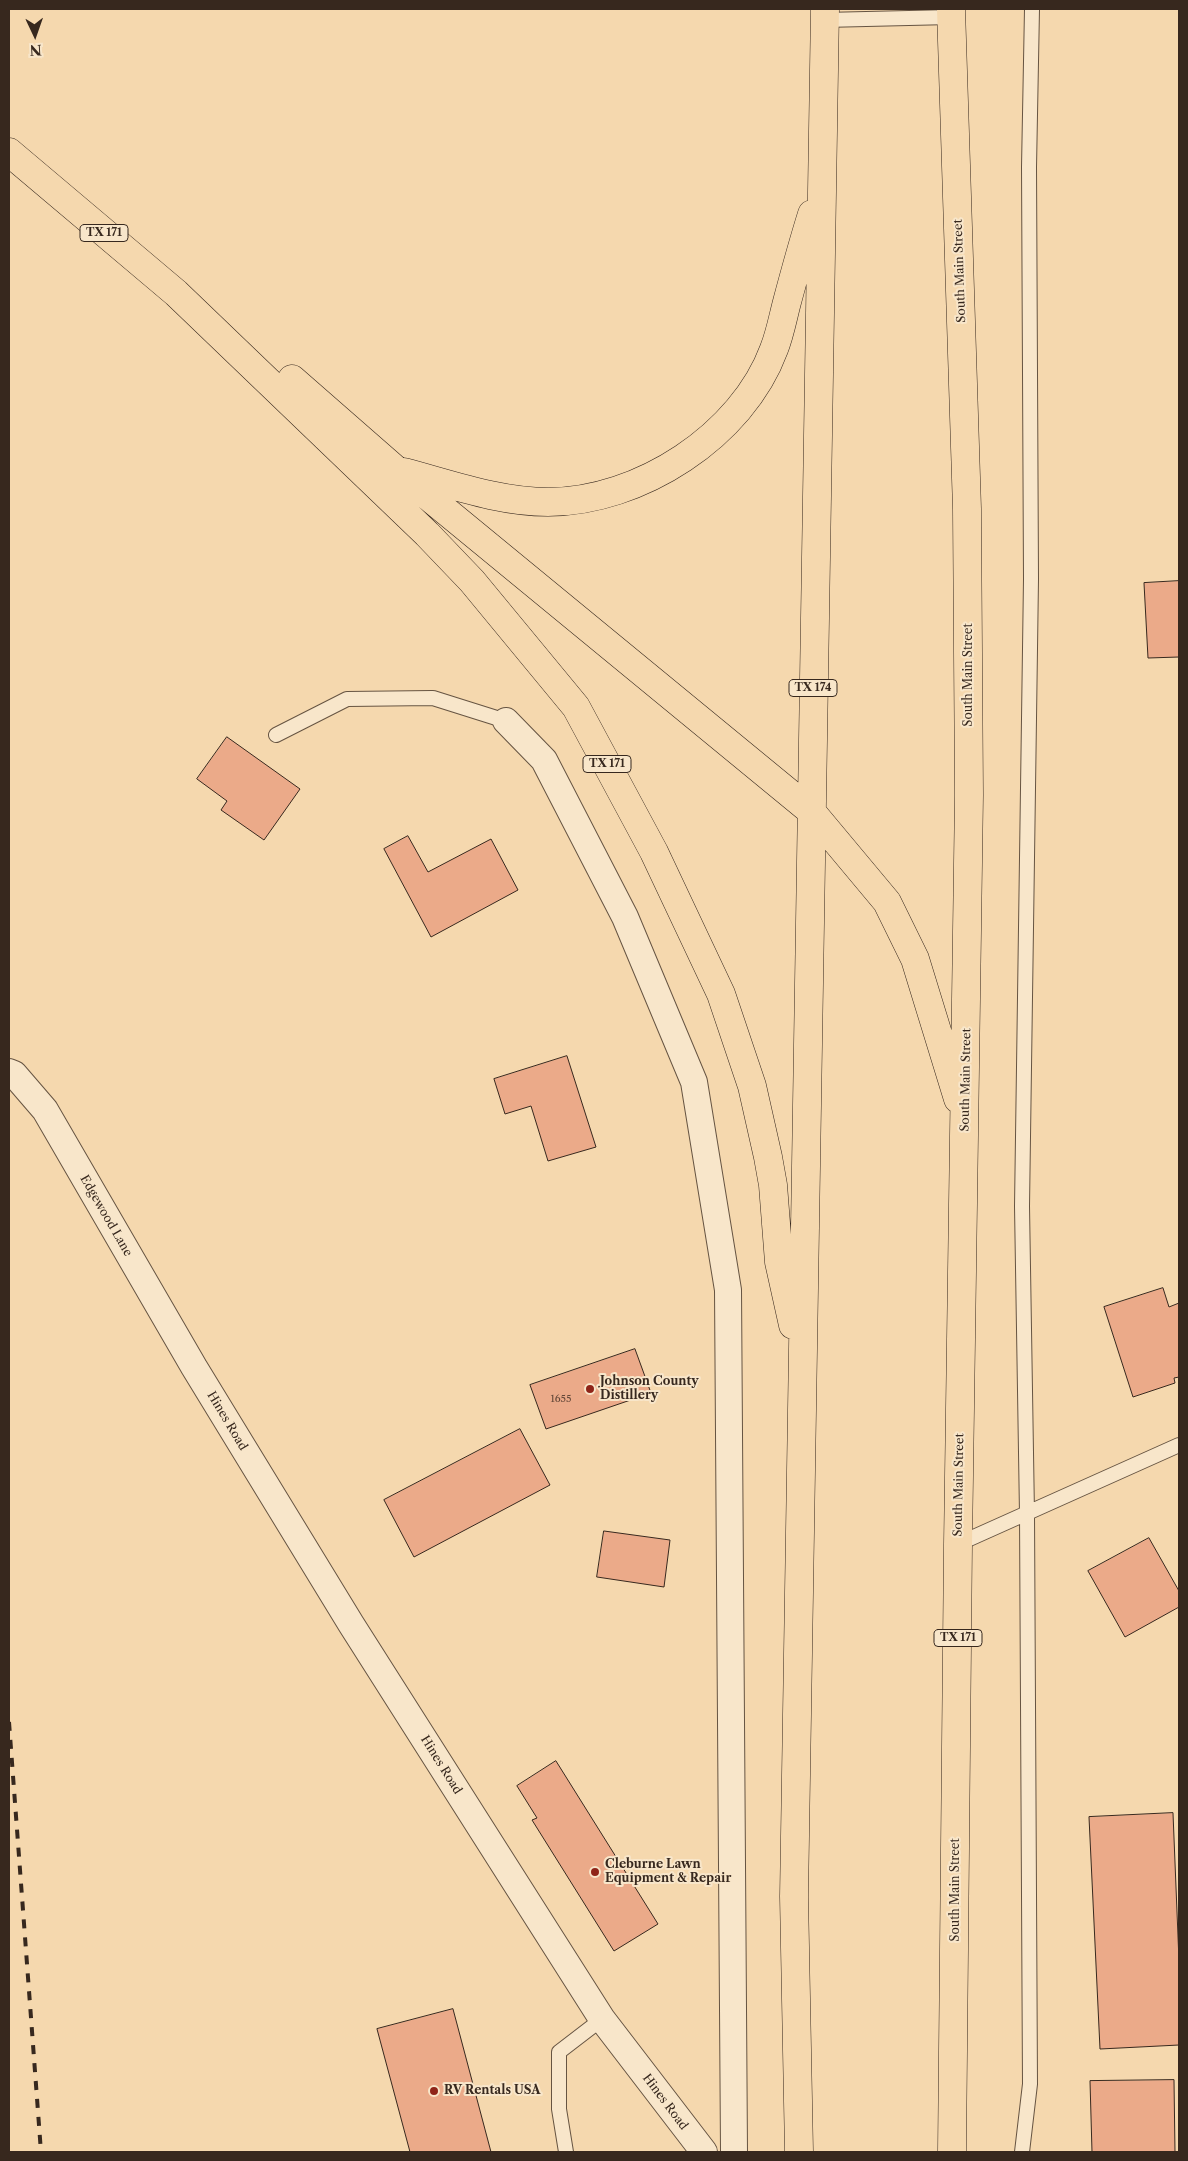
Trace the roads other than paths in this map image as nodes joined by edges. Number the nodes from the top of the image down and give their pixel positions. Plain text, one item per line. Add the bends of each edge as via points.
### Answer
1 (1032, 9) edge
2 (951, 13) edge
3 (824, 14) edge
4 (9, 152) edge
5 (822, 176) junction
6 (176, 293) junction
7 (396, 470) junction
8 (506, 720) joint
9 (276, 735) dead end
10 (811, 811) junction
11 (9, 1072) edge
12 (965, 1124) junction
13 (194, 1367) joint
14 (802, 1368) junction
15 (1179, 1445) edge
16 (1027, 1514) junction
17 (958, 1544) junction
18 (602, 2019) junction
19 (566, 2152) edge
20 (704, 2152) edge
21 (734, 2152) edge
22 (798, 2152) edge
23 (952, 2152) edge
24 (1022, 2152) edge

1 - 16 lane via 1029,167 1031,579 1022,1206
2 - 3 lane
2 - 12 main road, South Main Street via 967,509 969,795
3 - 5 main road, TX 174
4 - 6 main road, TX 171
5 - 7 main road via 774,350 743,406 694,449 655,476 592,499 548,502 508,499
5 - 10 main road, TX 174
6 - 7 main road, TX 171 via 268,358
6 - 14 main road, TX 171 via 427,534 472,582 576,707 654,852 721,994 752,1086 768,1157 779,1262
7 - 10 main road, TX 171
8 - 9 lane via 433,698 347,699
8 - 21 street via 544,760 625,917 694,1082 728,1290
10 - 12 main road, TX 171 via 887,902 915,959
10 - 14 main road, TX 174
11 - 13 street, Edgewood Lane via 44,1110
12 - 17 main road, South Main Street / TX 171
13 - 18 street, Hines Road
14 - 22 main road, TX 171 via 794,1896
15 - 16 lane
16 - 17 lane
16 - 24 lane via 1030,2084
17 - 23 main road, South Main Street / TX 171
18 - 19 lane via 559,2052 559,2109
18 - 20 street, Hines Road

